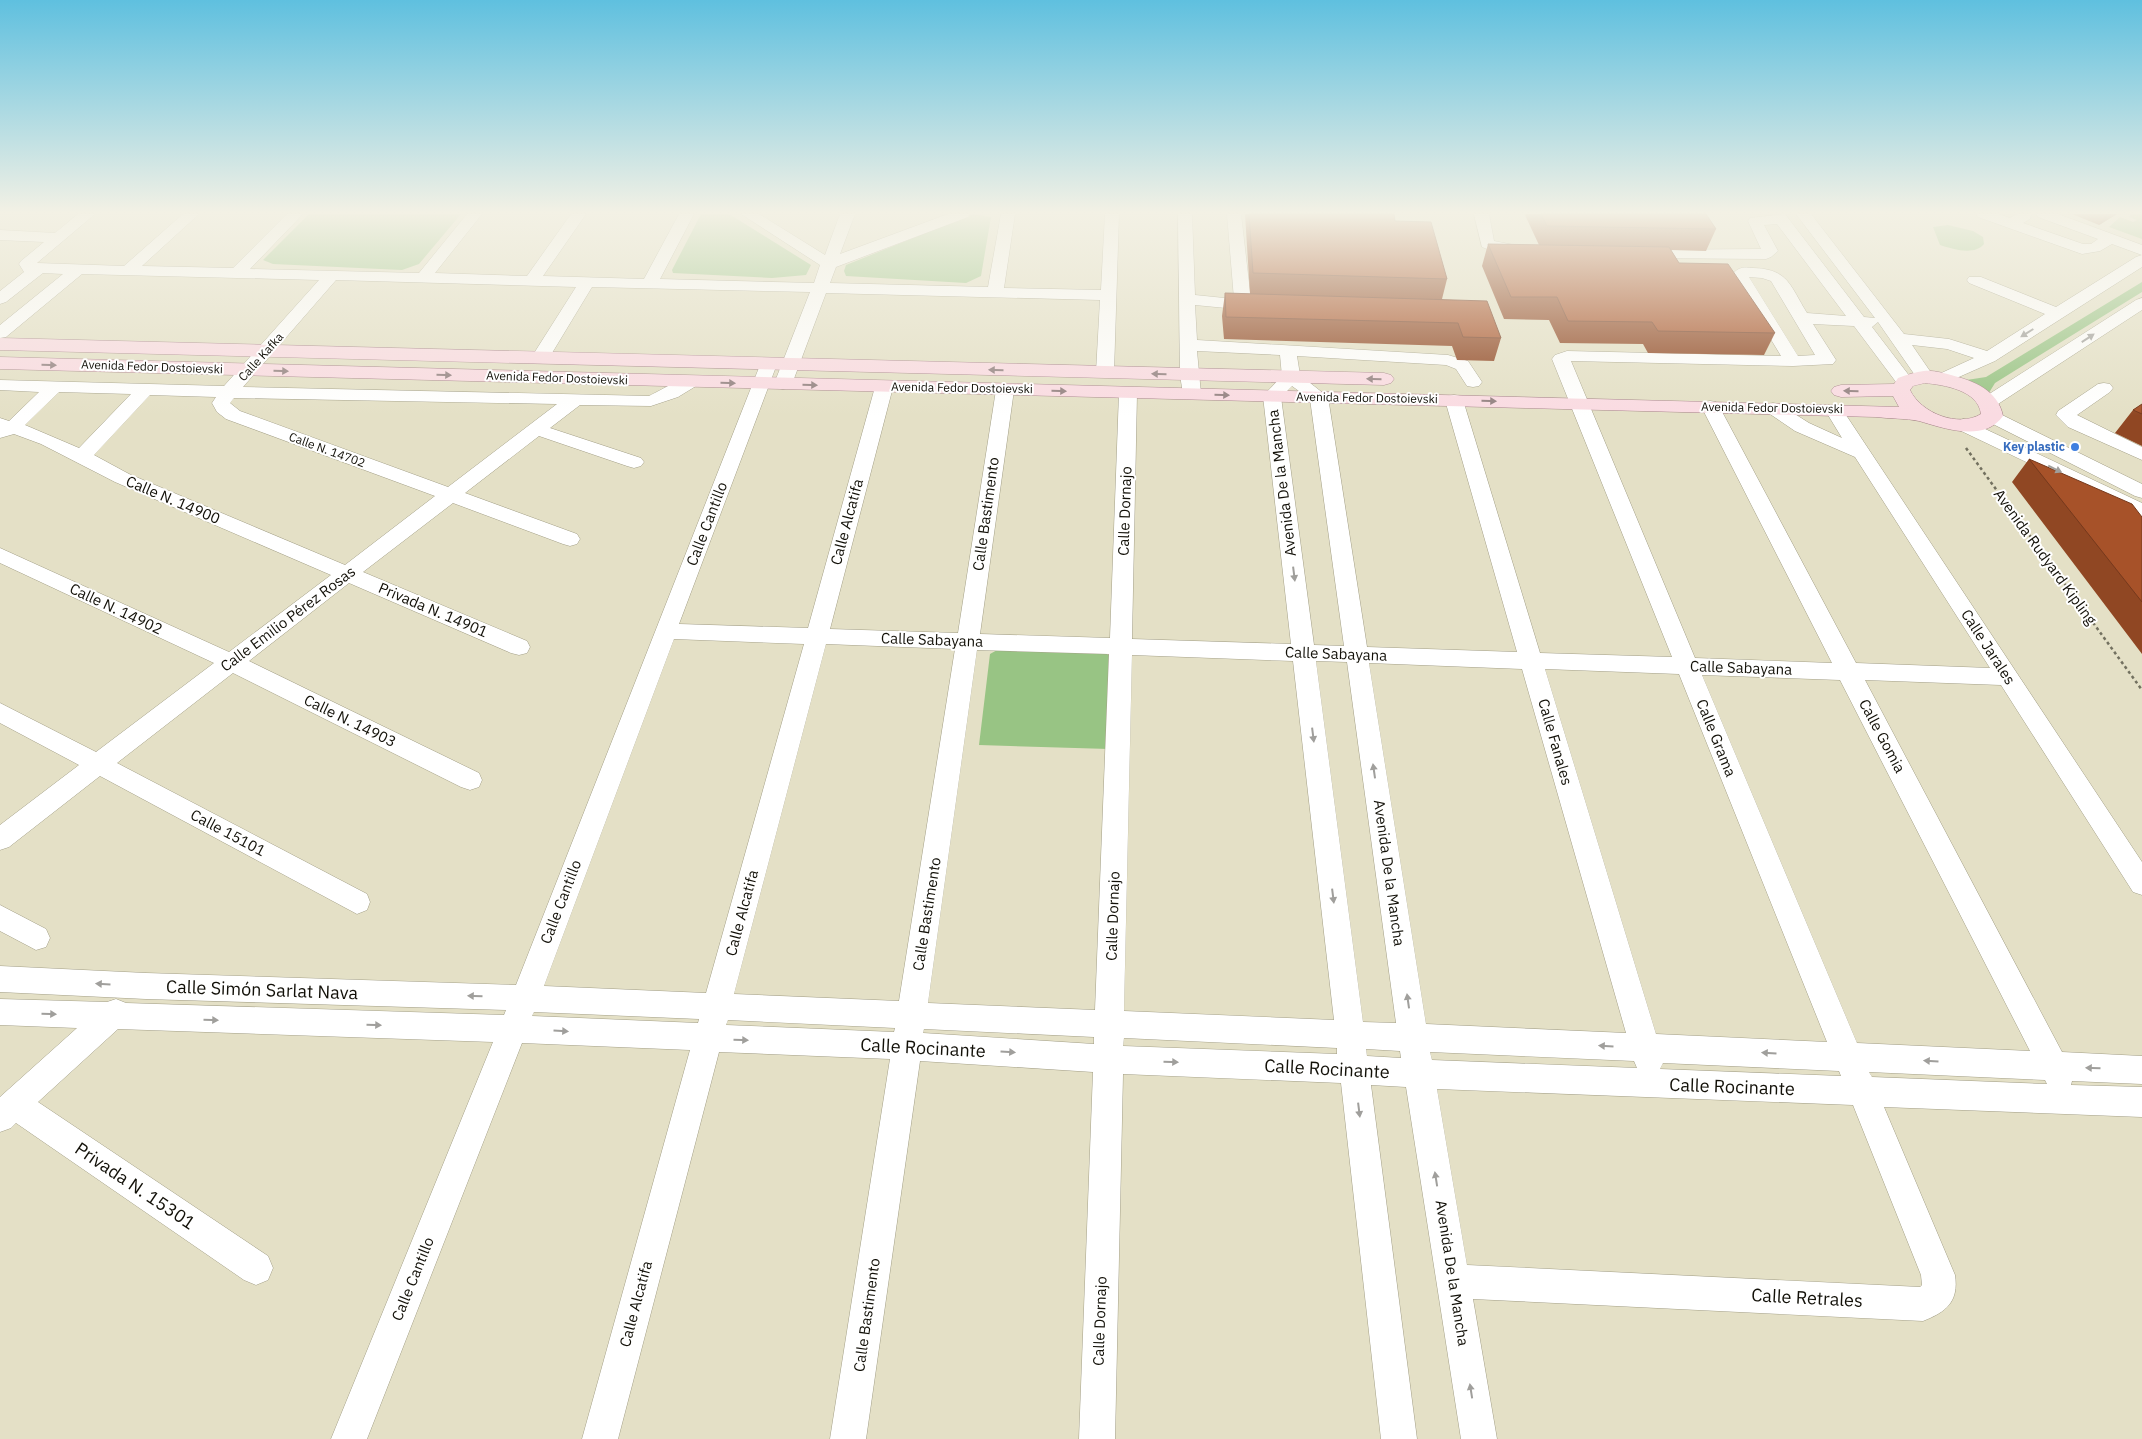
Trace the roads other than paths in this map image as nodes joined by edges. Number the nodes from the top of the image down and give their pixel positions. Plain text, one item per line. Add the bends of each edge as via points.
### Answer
1 (23, 281) edge
2 (63, 281) edge
3 (327, 281) edge
4 (535, 281) edge
5 (651, 281) edge
6 (822, 281) edge
7 (997, 281) edge
8 (1109, 281) edge
9 (1187, 281) edge
10 (1241, 281) edge
11 (1743, 281) edge
12 (1777, 281) edge
13 (1828, 281) edge
14 (1855, 281) edge
15 (1978, 281) edge
16 (2109, 281) edge
17 (586, 283) junction
18 (649, 284) junction
19 (819, 289) junction
20 (995, 292) junction
21 (1108, 295) junction
22 (0, 299) edge
23 (1188, 299) junction
24 (1243, 304) junction
25 (2140, 307) edge
26 (1273, 308) edge
27 (2058, 314) junction
28 (1802, 318) junction
29 (1860, 322) junction
30 (1887, 323) junction
31 (0, 333) edge
32 (1899, 338) junction
33 (0, 344) edge
34 (1190, 345) junction
35 (1288, 350) junction
36 (267, 351) junction
37 (1989, 357) junction
38 (540, 358) junction
39 (1793, 361) junction
40 (0, 363) edge
41 (249, 370) junction
42 (1105, 372) junction
43 (776, 374) junction
44 (1291, 377) junction
45 (690, 382) junction
46 (1473, 382) junction
47 (1918, 382) junction
48 (1190, 384) junction
49 (0, 385) edge
50 (54, 387) junction
51 (884, 387) junction
52 (2104, 388) dead end
53 (145, 390) junction
54 (1005, 390) junction
55 (229, 392) junction
56 (1128, 392) junction
57 (1575, 394) junction
58 (1272, 396) junction
59 (1319, 397) junction
60 (576, 399) junction
61 (1454, 400) junction
62 (1710, 406) junction
63 (1773, 408) junction
64 (1991, 409) junction
65 (1834, 410) junction
66 (1924, 415) junction
67 (1956, 424) junction
68 (4, 428) edge
69 (536, 429) junction
70 (1862, 454) junction
71 (2142, 454) edge
72 (82, 456) junction
73 (634, 462) dead end
74 (2142, 492) edge
75 (450, 495) junction
76 (2142, 511) edge
77 (570, 539) dead end
78 (0, 555) edge
79 (348, 573) junction
80 (665, 631) junction
81 (816, 636) junction
82 (967, 641) junction
83 (1120, 646) junction
84 (519, 647) dead end
85 (1303, 653) junction
86 (1358, 655) junction
87 (1531, 660) junction
88 (231, 662) junction
89 (1686, 666) junction
90 (1848, 671) junction
91 (2008, 677) junction
92 (0, 712) edge
93 (98, 764) junction
94 (470, 780) dead end
95 (0, 839) edge
96 (2142, 884) edge
97 (357, 902) dead end
98 (0, 917) edge
99 (36, 938) dead end
100 (0, 979) edge
101 (146, 986) junction
102 (524, 998) junction
103 (716, 1007) junction
104 (0, 1012) edge
105 (912, 1015) junction
106 (111, 1017) junction
107 (1109, 1024) junction
108 (513, 1029) junction
109 (1350, 1035) junction
110 (708, 1038) junction
111 (1413, 1038) junction
112 (907, 1046) junction
113 (1646, 1048) junction
114 (1847, 1057) junction
115 (1108, 1059) junction
116 (2054, 1066) junction
117 (1354, 1069) junction
118 (2142, 1070) edge
119 (1419, 1074) junction
120 (1656, 1084) junction
121 (1861, 1091) junction
122 (2072, 1101) junction
123 (2142, 1102) edge
124 (7, 1110) edge
125 (256, 1268) dead end
126 (1453, 1281) junction
127 (349, 1439) edge
128 (600, 1439) edge
129 (848, 1439) edge
130 (1097, 1439) edge
131 (1399, 1439) edge
132 (1479, 1439) edge

1 - 22 street
2 - 31 street
3 - 36 street, Calle Kafka
4 - 17 street
5 - 18 street
6 - 19 street, Calle Cantillo
7 - 20 street
8 - 21 street
9 - 23 street
10 - 24 street
11 - 39 street
12 - 28 street
13 - 29 street
14 - 30 street
15 - 27 street
16 - 27 street
17 - 18 street
17 - 38 street
18 - 19 street
19 - 20 street
19 - 43 street, Calle Cantillo
20 - 21 street
21 - 42 street
23 - 24 street
23 - 34 street
24 - 26 street
64 -> 25 street
27 -> 37 street
28 - 29 street
28 - 39 street via 1827,360
29 - 30 street
29 - 47 street
30 - 32 street
32 - 37 street via 1949,344
32 - 47 street
33 - 36 main road, Avenida Fedor Dostoievski
34 - 35 street
34 - 48 street
35 - 44 street
35 - 46 street via 1448,360 1462,365
36 - 38 main road, Avenida Fedor Dostoievski
36 - 41 street, Calle Kafka
37 - 47 street
38 - 43 main road, Avenida Fedor Dostoievski
39 - 57 street, Calle Grama via 1567,356 1561,359
40 -> 41 main road, Avenida Fedor Dostoievski
41 -> 45 main road, Avenida Fedor Dostoievski
41 - 55 street, Calle Kafka
42 -> 43 main road, Avenida Fedor Dostoievski
48 -> 42 main road, Avenida Fedor Dostoievski
45 -> 43 main road, Avenida Fedor Dostoievski
43 -> 51 main road, Avenida Fedor Dostoievski
43 - 80 street, Calle Cantillo
46 -> 44 main road, Avenida Fedor Dostoievski
44 - 48 main road, Avenida Fedor Dostoievski
44 - 58 street, Avenida De la Mancha
44 - 59 street
45 - 60 street via 651,401
46 - 57 main road, Avenida Fedor Dostoievski
47 -> 57 main road, Avenida Fedor Dostoievski via 1846,391
47 - 64 main road, Avenida Fedor Dostoievski via 1970,388
47 - 66 main road via 1906,403
48 - 56 main road, Avenida Fedor Dostoievski
48 -> 58 main road, Avenida Fedor Dostoievski
49 - 50 street
50 - 53 street
50 - 68 street
51 - 54 main road, Avenida Fedor Dostoievski
51 - 81 street, Calle Alcatifa
52 - 71 street via 2065,414 2075,423
53 - 55 street
53 - 72 street
54 -> 56 main road, Avenida Fedor Dostoievski
54 - 82 street, Calle Bastimento
55 - 60 street
55 - 75 street, Calle N. 14702 via 222,403 223,408 233,415
56 - 83 street, Calle Dornajo
61 -> 57 main road, Avenida Fedor Dostoievski
57 - 62 main road, Avenida Fedor Dostoievski
57 - 89 street, Calle Grama
58 - 59 main road, Avenida Fedor Dostoievski
58 -> 85 street, Avenida De la Mancha
59 - 61 main road, Avenida Fedor Dostoievski
59 - 86 street, Avenida De la Mancha
60 - 69 street, Calle Emilio Pérez Rosas
61 - 87 street, Calle Fanales
62 - 63 main road, Avenida Fedor Dostoievski
62 - 90 street, Calle Gomia
63 - 65 main road, Avenida Fedor Dostoievski
63 - 70 street via 1802,427
64 - 67 main road via 1987,421 1977,425
64 - 74 street
65 - 66 main road, Avenida Fedor Dostoievski
65 - 70 street, Calle Jarales
66 - 67 main road
67 -> 76 street
68 - 72 street, Calle N. 14900
69 - 73 street
69 - 75 street, Calle Emilio Pérez Rosas
70 - 91 street, Calle Jarales
72 - 79 street, Calle N. 14900 via 122,478
75 - 77 street
75 - 79 street, Calle Emilio Pérez Rosas
78 - 88 street, Calle N. 14902
79 - 84 street, Privada N. 14901
79 - 88 street, Calle Emilio Pérez Rosas
80 - 81 street, Calle Sabayana
80 - 102 street, Calle Cantillo
81 - 82 street, Calle Sabayana
81 - 103 street, Calle Alcatifa
82 - 83 street, Calle Sabayana
82 - 105 street, Calle Bastimento
83 - 85 street, Calle Sabayana
83 - 107 street, Calle Dornajo
85 - 86 street, Calle Sabayana
85 -> 109 street, Avenida De la Mancha
86 - 87 street, Calle Sabayana
111 -> 86 street, Avenida De la Mancha
87 - 89 street, Calle Sabayana
87 - 113 street, Calle Fanales
88 - 93 street, Calle Emilio Pérez Rosas
88 - 94 street, Calle N. 14903
89 - 90 street, Calle Sabayana
89 - 114 street, Calle Grama
90 - 91 street, Calle Sabayana
90 - 116 street, Calle Gomia
91 - 96 street, Calle Jarales
92 - 93 street, Calle 15101
93 - 95 street, Calle Emilio Pérez Rosas
93 - 97 street, Calle 15101
98 - 99 street
101 -> 100 street, Calle Simón Sarlat Nava
102 -> 101 street, Calle Simón Sarlat Nava
101 - 106 street
102 - 103 street, Calle Rocinante
102 - 108 street, Calle Cantillo
103 - 105 street, Calle Rocinante
103 - 110 street, Calle Alcatifa
104 -> 106 street, Calle Simón Sarlat Nava
105 - 107 street, Calle Rocinante
105 - 112 street, Calle Bastimento
106 -> 108 street, Calle Simón Sarlat Nava
106 - 124 street
107 - 109 street, Calle Rocinante
107 - 115 street, Calle Dornajo
108 -> 110 street, Calle Rocinante
108 - 127 street, Calle Cantillo
109 - 111 street, Calle Rocinante
109 - 117 street, Avenida De la Mancha
110 -> 112 street, Calle Rocinante
110 - 128 street, Calle Alcatifa
113 -> 111 street, Calle Rocinante
111 - 119 street, Avenida De la Mancha
112 -> 115 street, Calle Rocinante
112 - 129 street, Calle Bastimento
114 -> 113 street, Calle Rocinante
113 - 120 street, Calle Fanales
116 -> 114 street, Calle Rocinante
114 - 121 street, Calle Grama
115 -> 117 street, Calle Rocinante
115 - 130 street, Calle Dornajo
118 -> 116 street, Calle Rocinante
116 - 122 street, Calle Gomia
117 - 119 street, Calle Rocinante
117 -> 131 street, Avenida De la Mancha
119 - 120 street, Calle Rocinante
126 -> 119 street, Avenida De la Mancha
120 - 121 street, Calle Rocinante
121 - 122 street, Calle Rocinante
121 - 126 street, Calle Retrales via 1938,1275 1940,1288 1934,1299 1913,1304
122 - 123 street, Calle Rocinante
124 - 125 street, Privada N. 15301
132 -> 126 street, Avenida De la Mancha

